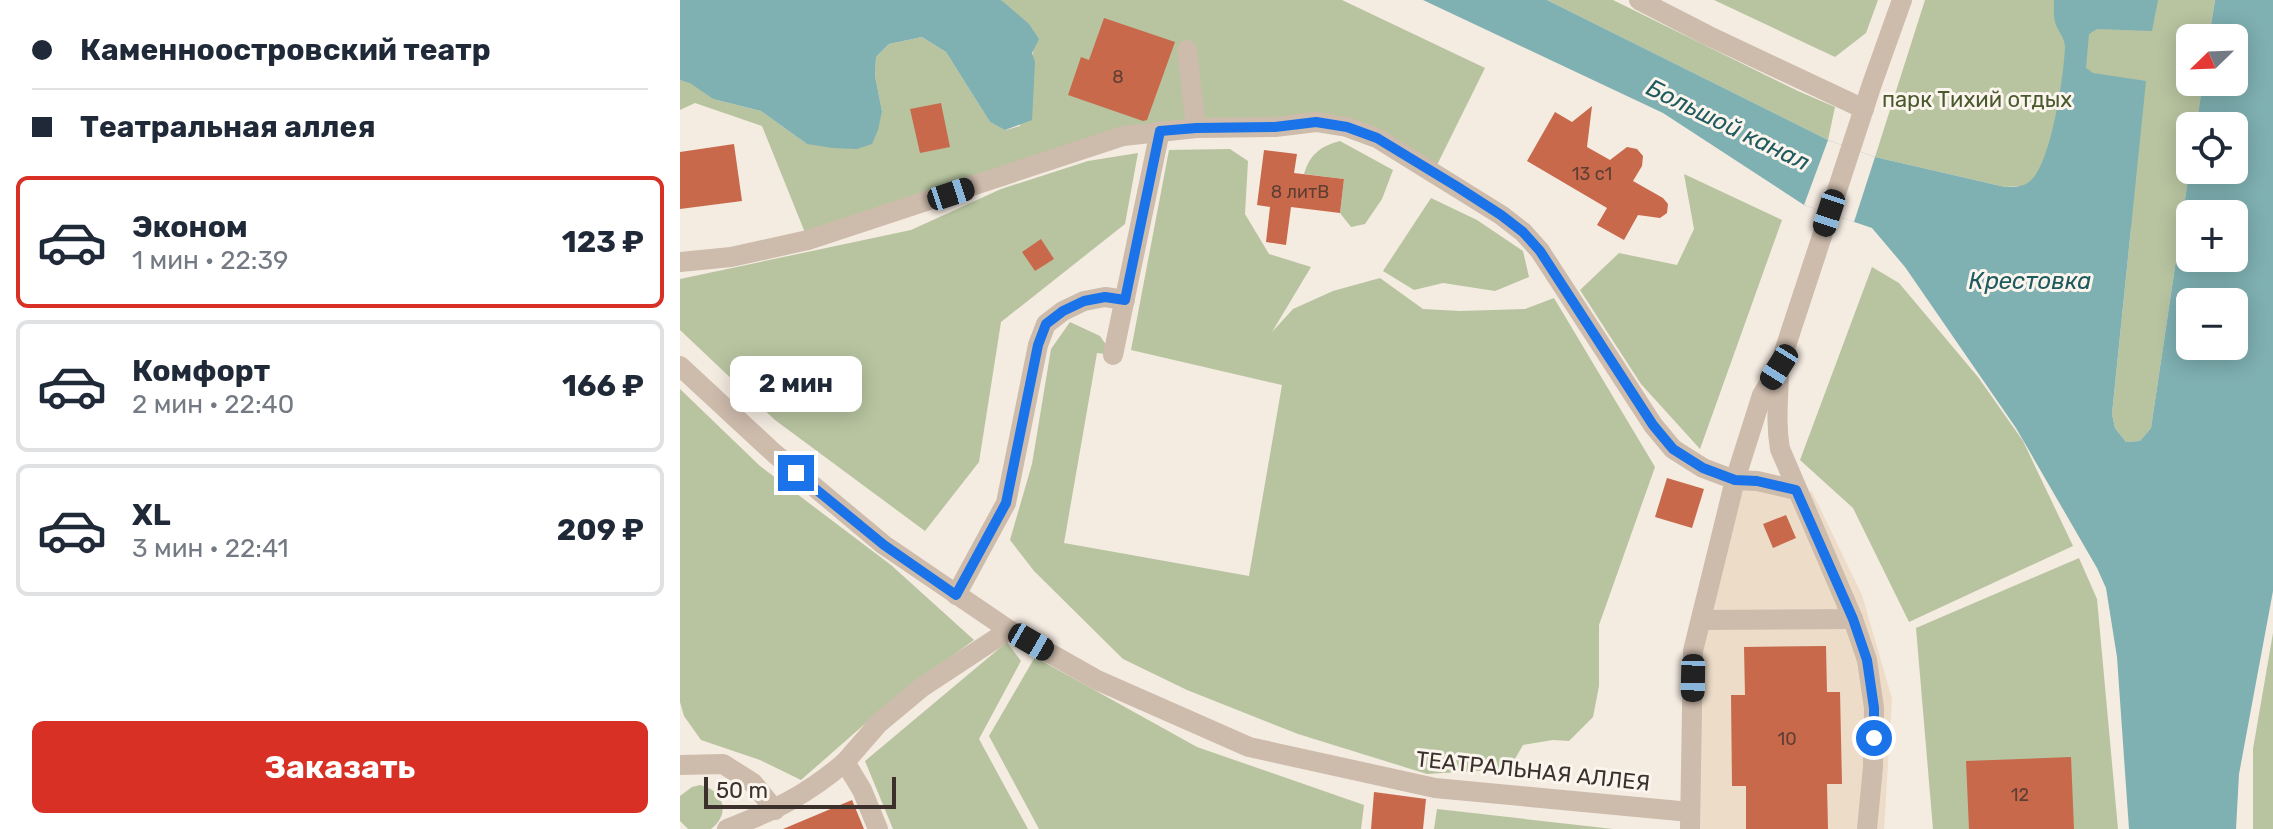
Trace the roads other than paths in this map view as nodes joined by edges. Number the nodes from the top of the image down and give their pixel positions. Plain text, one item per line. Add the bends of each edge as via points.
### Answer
1 (1639, 0) edge
2 (1902, 0) edge
3 (1187, 50) dead end
4 (1864, 109) junction
5 (1196, 128) junction
6 (1160, 131) junction
7 (680, 262) edge
8 (1125, 300) junction
9 (1113, 355) dead end
10 (680, 366) edge
11 (1779, 367) junction
12 (1735, 480) junction
13 (1796, 490) junction
14 (956, 595) junction
15 (1853, 619) junction
16 (1701, 620) junction
17 (1009, 630) junction
18 (845, 762) junction
19 (680, 765) edge
20 (775, 810) junction
21 (1690, 820) edge
22 (727, 829) edge
23 (878, 829) edge
24 (1867, 829) edge

1 - 4 street
2 - 4 street
3 - 5 street
4 - 11 street
5 - 6 street
5 - 12 street via 1316,122 1347,127 1377,138 1501,215 1540,251 1673,449
6 - 7 street via 1123,136 808,240
6 - 8 street
8 - 9 street
8 - 14 street via 1084,301 1046,324 1006,503
10 - 14 street, ТЕАТРАЛЬНАЯ АЛЛЕЯ via 859,525
11 - 12 street via 1762,395
11 - 13 street via 1776,424
12 - 13 street
12 - 16 street
13 - 15 street
14 - 17 street, ТЕАТРАЛЬНАЯ АЛЛЕЯ
15 - 16 street
15 - 24 street via 1867,660 1874,708
16 - 21 street via 1693,651
17 - 18 street via 921,688 879,723
17 - 21 street, ТЕАТРАЛЬНАЯ АЛЛЕЯ via 1097,680 1249,747 1435,788 1612,805
18 - 20 street via 820,784
18 - 23 street
19 - 20 street via 723,764 753,783
20 - 22 street

